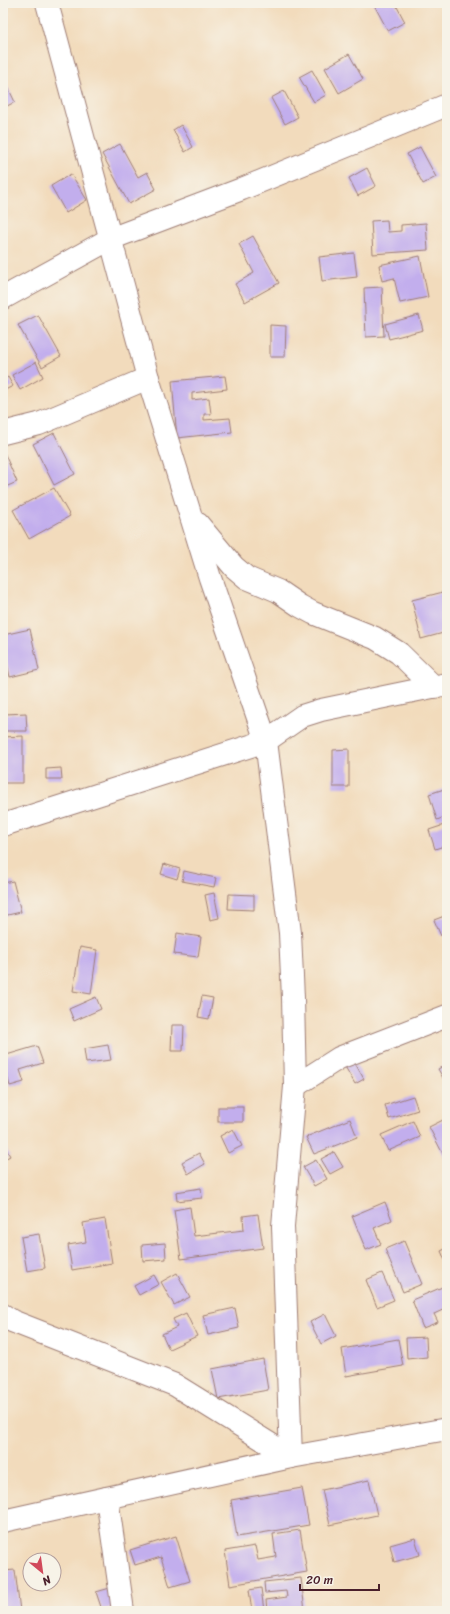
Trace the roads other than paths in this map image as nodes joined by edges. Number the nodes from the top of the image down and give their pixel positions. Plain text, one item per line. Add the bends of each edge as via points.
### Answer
1 (47, 3) edge
2 (447, 105) edge
3 (110, 239) junction
4 (3, 298) edge
5 (148, 378) junction
6 (3, 433) edge
7 (192, 517) junction
8 (440, 685) edge
9 (266, 740) junction
10 (3, 825) edge
11 (447, 1016) edge
12 (295, 1086) junction
13 (3, 1315) edge
14 (447, 1429) edge
15 (291, 1458) junction
16 (107, 1498) junction
17 (3, 1521) edge
18 (123, 1611) edge

1 - 3 street
2 - 3 street via 242,189
3 - 4 street
3 - 5 street
5 - 6 street via 39,424
5 - 7 street
7 - 8 street via 234,567 247,578 278,592 313,613 375,638
7 - 9 street via 210,578
8 - 9 street via 302,716
9 - 10 street
9 - 12 street via 290,933
11 - 12 street via 339,1058
12 - 15 street via 283,1226
13 - 15 street via 12,1321 174,1385
14 - 15 street
15 - 16 street
16 - 17 street
16 - 18 street

